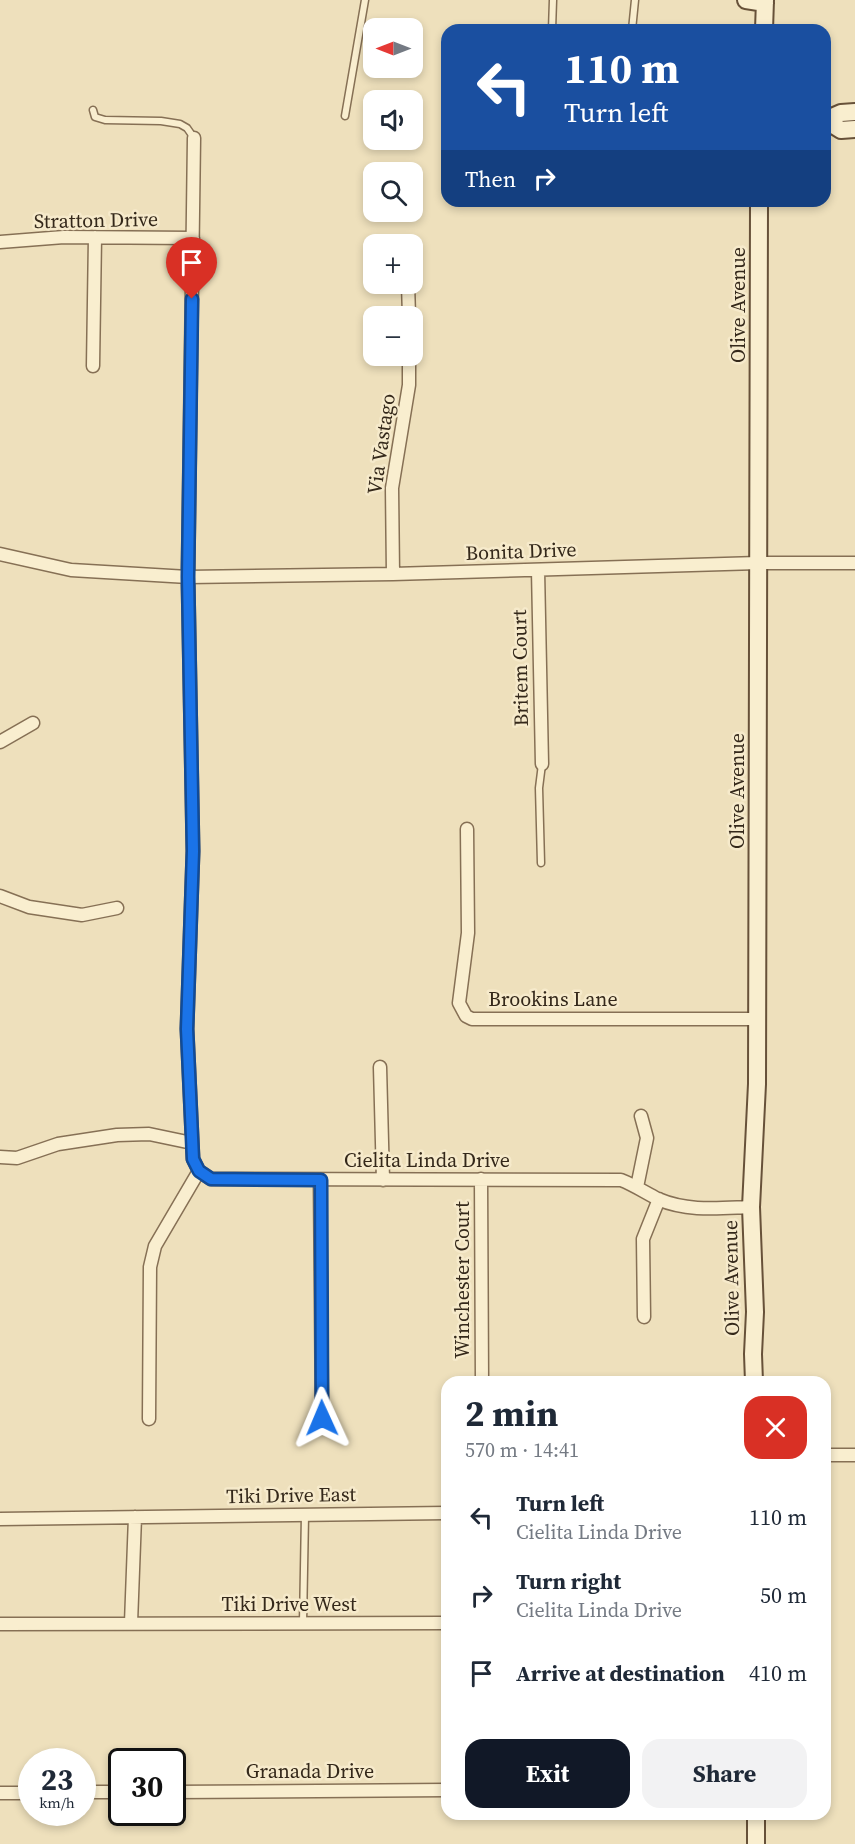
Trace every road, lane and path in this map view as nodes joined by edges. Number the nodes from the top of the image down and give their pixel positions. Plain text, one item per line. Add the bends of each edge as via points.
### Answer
1 (365, 0) edge
2 (553, 0) edge
3 (635, 0) edge
4 (746, 0) edge
5 (765, 1) edge
6 (552, 24) edge
7 (633, 24) edge
8 (764, 24) edge
9 (93, 110) dead end
10 (855, 112) edge
11 (345, 116) dead end
12 (831, 117) edge
13 (831, 124) edge
14 (855, 129) edge
15 (194, 138) joint
16 (759, 207) edge
17 (94, 237) junction
18 (193, 238) junction
19 (0, 242) edge
20 (93, 366) dead end
21 (409, 366) edge
22 (0, 554) edge
23 (758, 564) junction
24 (855, 564) edge
25 (537, 570) junction
26 (393, 574) junction
27 (188, 577) junction
28 (33, 723) dead end
29 (0, 742) edge
30 (542, 764) joint
31 (466, 829) dead end
32 (541, 863) dead end
33 (0, 896) edge
34 (117, 908) dead end
35 (757, 1019) junction
36 (380, 1067) dead end
37 (641, 1116) dead end
38 (192, 1143) junction
39 (0, 1157) edge
40 (199, 1171) junction
41 (481, 1179) junction
42 (321, 1180) junction
43 (383, 1180) junction
44 (637, 1186) junction
45 (659, 1199) junction
46 (751, 1207) junction
47 (644, 1317) dead end
48 (482, 1376) edge
49 (754, 1376) edge
50 (322, 1418) dead end
51 (148, 1419) dead end
52 (831, 1455) edge
53 (855, 1455) edge
54 (441, 1513) edge
55 (305, 1514) junction
56 (135, 1517) junction
57 (0, 1519) edge
58 (0, 1623) edge
59 (131, 1623) junction
60 (303, 1623) junction
61 (441, 1623) edge
62 (441, 1790) edge
63 (186, 1792) edge
64 (0, 1793) edge
65 (18, 1793) edge
66 (756, 1820) edge
67 (756, 1844) edge

1 - 11 lane
2 - 6 lane
3 - 7 lane
4 - 5 main road
5 - 8 main road
9 - 15 lane via 96,117 105,120 180,123
10 - 12 main road
13 - 14 main road via 841,130
15 - 18 street
16 - 23 main road, Olive Avenue
17 - 18 street, Stratton Drive
17 - 19 street, Stratton Drive
17 - 20 street
18 - 27 street
21 - 26 street, Via Vastago via 392,488
22 - 27 street, Bonita Drive via 70,570
23 - 24 street, Bonita Drive
23 - 25 street, Bonita Drive
23 - 35 main road, Olive Avenue
25 - 26 street, Bonita Drive
25 - 30 street, Britem Court
26 - 27 street, Bonita Drive
27 - 38 street via 193,851 187,1029
28 - 29 street
30 - 32 lane
31 - 35 street, Brookins Lane via 468,933 459,1003 466,1016
33 - 34 street via 29,907 82,915
35 - 46 main road, Olive Avenue
36 - 43 street
37 - 44 street via 647,1138
38 - 39 street via 149,1134 117,1135 58,1144 16,1158
38 - 40 street
40 - 42 street, Cielita Linda Drive via 211,1179
40 - 51 street via 155,1246 150,1267
41 - 43 street, Cielita Linda Drive
41 - 44 street, Cielita Linda Drive via 621,1180
41 - 48 street, Winchester Court
42 - 43 street, Cielita Linda Drive
42 - 50 street
44 - 45 street, Cielita Linda Drive
45 - 46 street, Cielita Linda Drive via 691,1208
45 - 47 street via 643,1239
46 - 49 main road, Olive Avenue
52 - 53 street
54 - 55 street, Tiki Drive East
55 - 56 street, Tiki Drive East
55 - 60 lane
56 - 57 street, Tiki Drive East
56 - 59 street
58 - 59 street, Tiki Drive West
59 - 60 street, Tiki Drive West
60 - 61 street, Tiki Drive West
62 - 63 street, Granada Drive
64 - 65 street
66 - 67 main road

